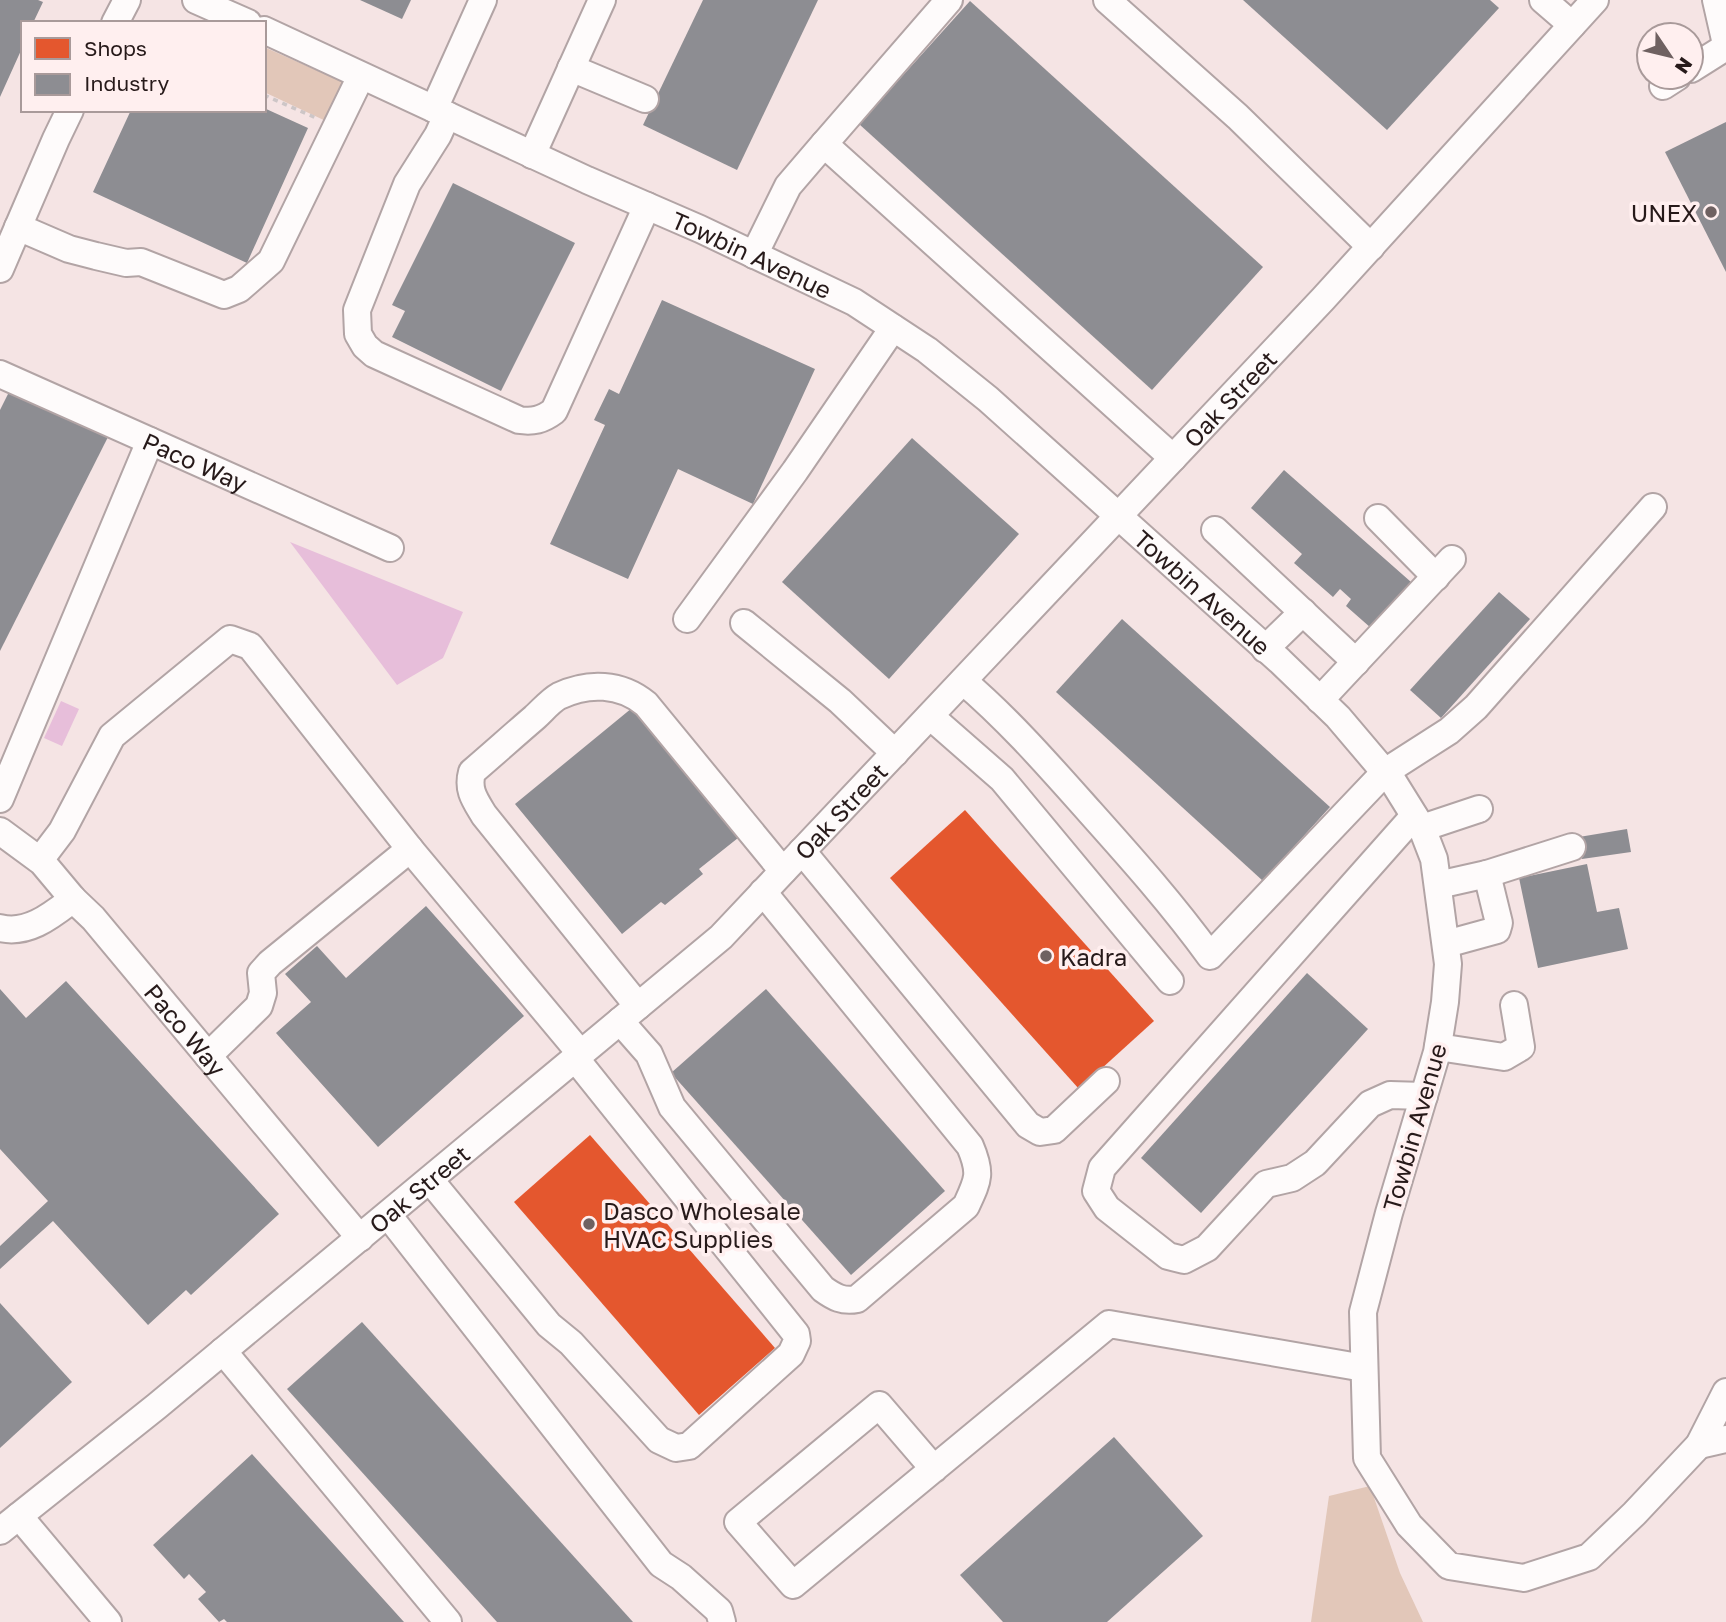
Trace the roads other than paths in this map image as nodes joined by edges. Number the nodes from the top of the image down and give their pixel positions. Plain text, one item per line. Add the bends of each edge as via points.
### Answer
1 (127, 0) edge
2 (196, 0) edge
3 (256, 0) edge
4 (483, 0) edge
5 (602, 0) edge
6 (949, 0) edge
7 (1108, 0) edge
8 (1543, 0) edge
9 (1595, 0) edge
10 (1716, 0) edge
11 (116, 21) edge
12 (245, 21) edge
13 (247, 21) edge
14 (1572, 25) junction
15 (266, 31) edge
16 (1726, 45) edge
17 (1705, 59) edge
18 (571, 68) junction
19 (362, 76) junction
20 (645, 99) dead end
21 (69, 112) edge
22 (440, 112) junction
23 (824, 144) junction
24 (533, 155) junction
25 (647, 206) junction
26 (18, 228) junction
27 (1370, 247) junction
28 (754, 255) junction
29 (0, 269) edge
30 (893, 328) junction
31 (0, 374) edge
32 (150, 441) junction
33 (1173, 458) junction
34 (1653, 507) dead end
35 (1118, 517) junction
36 (1378, 518) dead end
37 (1215, 530) dead end
38 (390, 548) dead end
39 (1303, 612) junction
40 (687, 619) dead end
41 (744, 623) dead end
42 (1265, 649) junction
43 (1356, 662) junction
44 (963, 681) junction
45 (1320, 699) junction
46 (930, 716) junction
47 (895, 753) junction
48 (1385, 772) junction
49 (0, 799) edge
50 (1479, 809) dead end
51 (1418, 822) junction
52 (0, 831) edge
53 (1572, 847) dead end
54 (411, 849) junction
55 (802, 850) junction
56 (40, 860) junction
57 (783, 871) junction
58 (1488, 874) junction
59 (1438, 885) junction
60 (763, 892) junction
61 (73, 899) junction
62 (0, 928) edge
63 (1446, 944) junction
64 (1170, 981) dead end
65 (1514, 1005) dead end
66 (629, 1014) junction
67 (1438, 1046) junction
68 (208, 1056) junction
69 (578, 1056) junction
70 (1106, 1081) dead end
71 (1424, 1096) junction
72 (430, 1180) junction
73 (388, 1215) junction
74 (360, 1238) junction
75 (223, 1351) junction
76 (1364, 1368) junction
77 (1726, 1392) edge
78 (1726, 1439) edge
79 (1699, 1446) junction
80 (934, 1469) junction
81 (10, 1524) edge
82 (108, 1622) edge
83 (448, 1622) edge
84 (722, 1622) edge

1 - 11 street
2 - 12 street
3 - 13 street
4 - 22 street
5 - 18 street
6 - 23 street
7 - 27 street via 1238,117
8 - 14 street
9 - 14 street, Oak Street
10 - 16 street
14 - 27 street, Oak Street
15 - 19 street, Towbin Avenue
16 - 17 street
18 - 20 street
18 - 24 street
19 - 22 street, Towbin Avenue
19 - 26 street via 271,261 239,289 224,295 141,262 87,254
21 - 26 street
22 - 24 street, Towbin Avenue
22 - 25 street via 438,135 407,184 357,310 358,334 365,346 386,359 519,419 543,419 554,411
23 - 28 street via 788,186
23 - 33 street
24 - 25 street, Towbin Avenue
25 - 28 street, Towbin Avenue
26 - 29 street
27 - 33 street, Oak Street
28 - 30 street, Towbin Avenue via 853,302
30 - 35 street, Towbin Avenue via 988,398
30 - 40 street
31 - 32 street, Paco Way
32 - 38 street, Paco Way
32 - 49 street
33 - 35 street, Oak Street
34 - 48 street via 1476,707
35 - 42 street, Towbin Avenue
35 - 44 street, Oak Street
36 - 43 street via 1444,568
37 - 39 street
39 - 42 street
39 - 43 street
41 - 47 street via 840,701
42 - 45 street, Towbin Avenue
43 - 45 street
44 - 46 street, Oak Street
44 - 48 street via 1043,759 1174,907 1210,956
45 - 48 street, Towbin Avenue
46 - 47 street, Oak Street
46 - 64 street via 1002,779
47 - 55 street, Oak Street
48 - 51 street, Towbin Avenue
50 - 51 street
51 - 59 street, Towbin Avenue via 1434,859
51 - 71 street via 1102,1168 1096,1191 1107,1208 1168,1256 1184,1261 1207,1248 1266,1184 1292,1178 1315,1163 1370,1104 1390,1096
52 - 56 street, Paco Way
53 - 58 street
54 - 56 street via 250,646 229,639 112,736 62,831
54 - 68 street via 270,963 261,973 259,1006
54 - 69 street
55 - 57 street, Oak Street
55 - 70 street via 1028,1125 1040,1132 1054,1130
56 - 61 street, Paco Way
57 - 60 street, Oak Street
57 - 66 street via 646,704 618,688 600,686 557,697 472,772 472,796 484,815
58 - 59 street
58 - 63 street via 1497,930
59 - 63 street, Towbin Avenue
60 - 66 street, Oak Street via 721,937
60 - 66 street via 970,1146 979,1167 966,1206 857,1299 848,1301 830,1294 672,1107
61 - 62 street via 44,921 11,931
61 - 68 street, Paco Way
63 - 67 street, Towbin Avenue via 1448,964
65 - 67 street via 1521,1047 1504,1057
66 - 69 street, Oak Street
67 - 71 street, Towbin Avenue
68 - 74 street, Paco Way
69 - 72 street, Oak Street
69 - 72 street via 796,1334 791,1354 689,1446 676,1448 659,1440 549,1325
71 - 76 street, Towbin Avenue via 1363,1312
72 - 73 street, Oak Street
73 - 74 street, Oak Street
73 - 84 street via 661,1564 719,1611
74 - 75 street, Oak Street
75 - 81 street, Oak Street
75 - 83 street
76 - 79 street, Towbin Avenue via 1367,1458 1409,1525 1449,1566 1524,1578 1589,1557
76 - 80 street via 1110,1324
77 - 79 street
78 - 79 street
80 - 80 street via 793,1585 738,1522 878,1405
81 - 82 street

